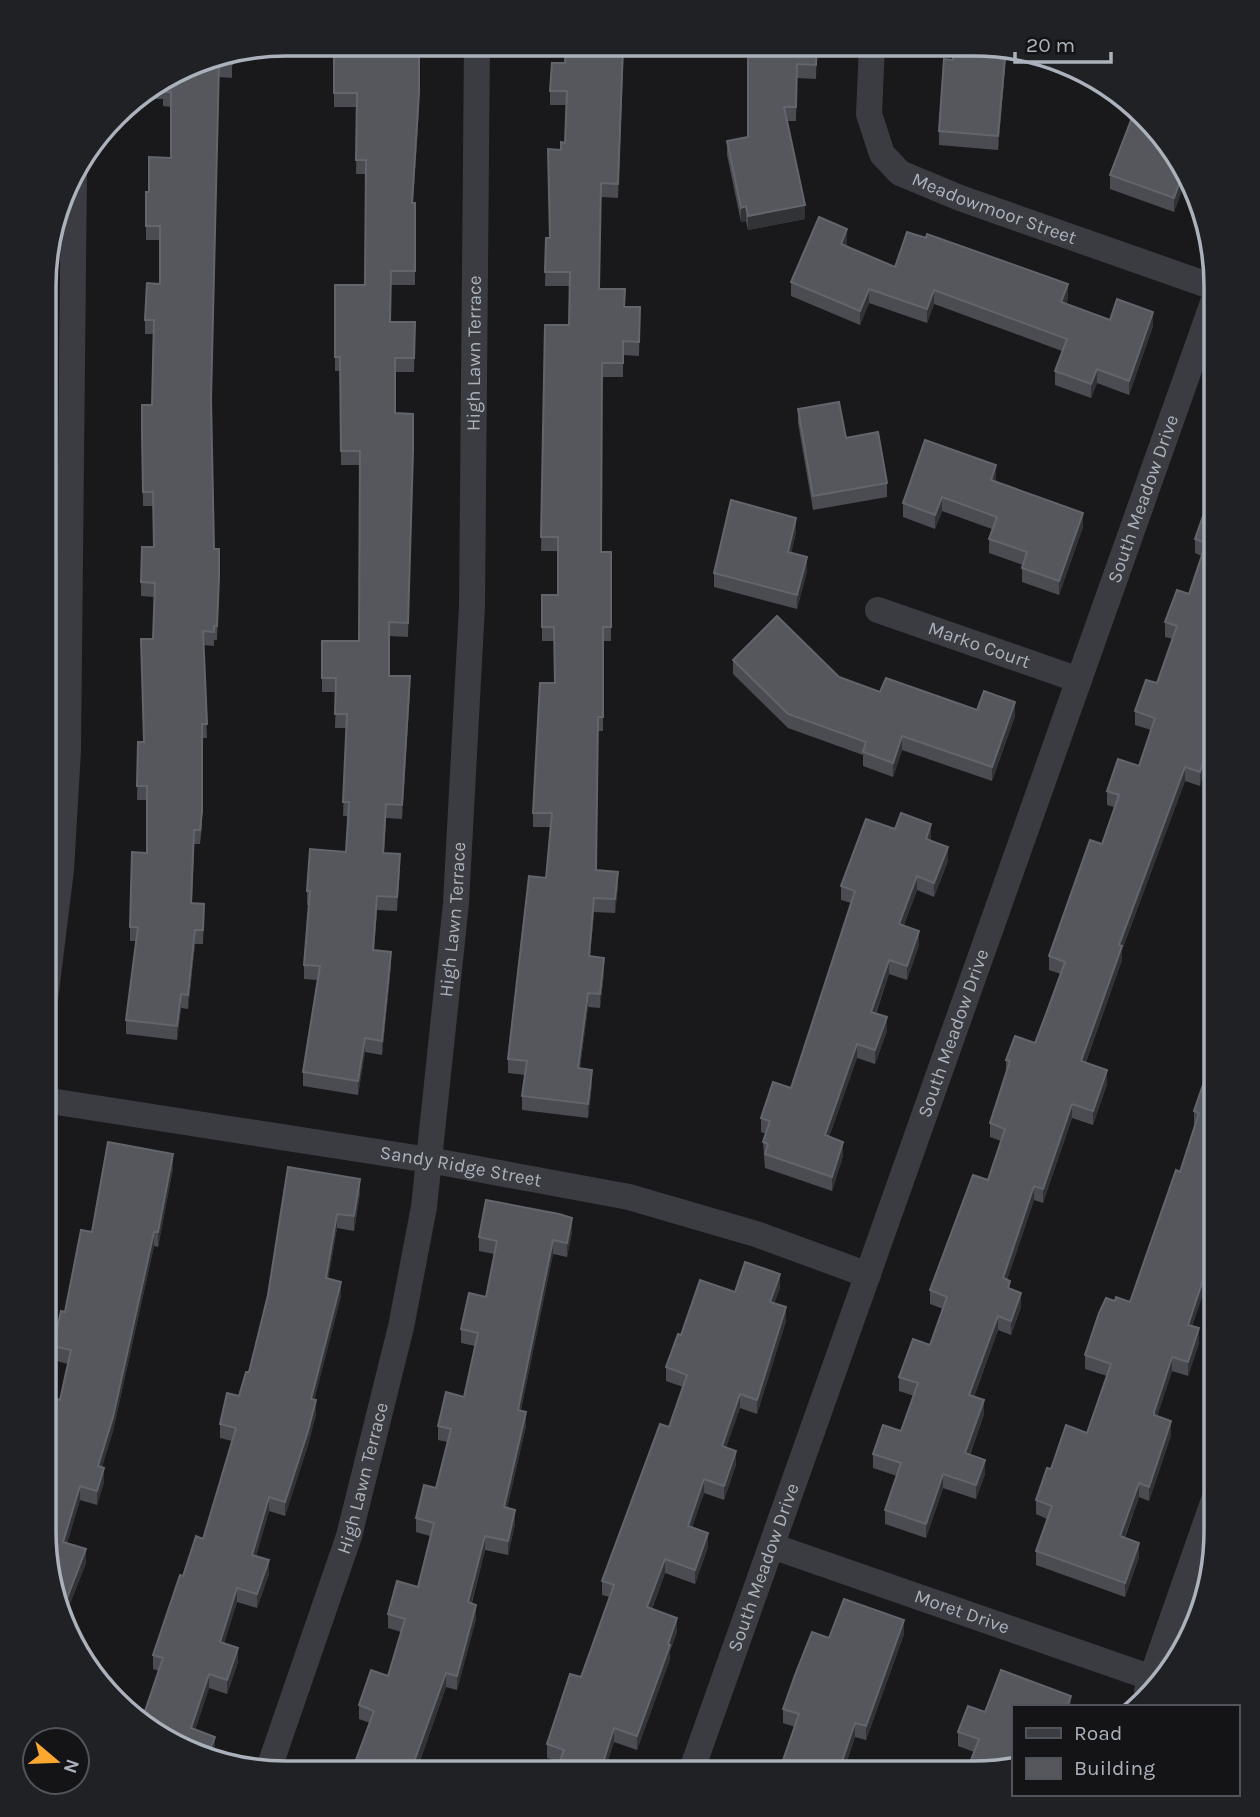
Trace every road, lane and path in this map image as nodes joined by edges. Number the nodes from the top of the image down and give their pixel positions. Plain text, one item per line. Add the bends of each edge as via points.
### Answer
1 (477, 56) edge
2 (872, 56) edge
3 (74, 197) edge
4 (1204, 284) edge
5 (1204, 328) edge
6 (878, 610) dead end
7 (1079, 680) junction
8 (56, 910) edge
9 (56, 1102) edge
10 (429, 1160) junction
11 (868, 1275) junction
12 (1204, 1528) edge
13 (772, 1546) junction
14 (1152, 1676) edge
15 (1146, 1684) edge
16 (272, 1760) edge
17 (695, 1761) edge

1 - 10 street, High Lawn Terrace via 472,607 456,903
2 - 4 street, Meadowmoor Street via 869,114 882,154 900,173
3 - 8 street via 68,750
5 - 7 street, South Meadow Drive
6 - 7 street, Marko Court
7 - 11 street, South Meadow Drive
9 - 10 street, Sandy Ridge Street
10 - 11 street, Sandy Ridge Street via 629,1197 756,1234
10 - 16 street, High Lawn Terrace via 401,1327 349,1536
11 - 13 street, South Meadow Drive
12 - 14 street
13 - 15 street, Moret Drive
13 - 17 street, South Meadow Drive

